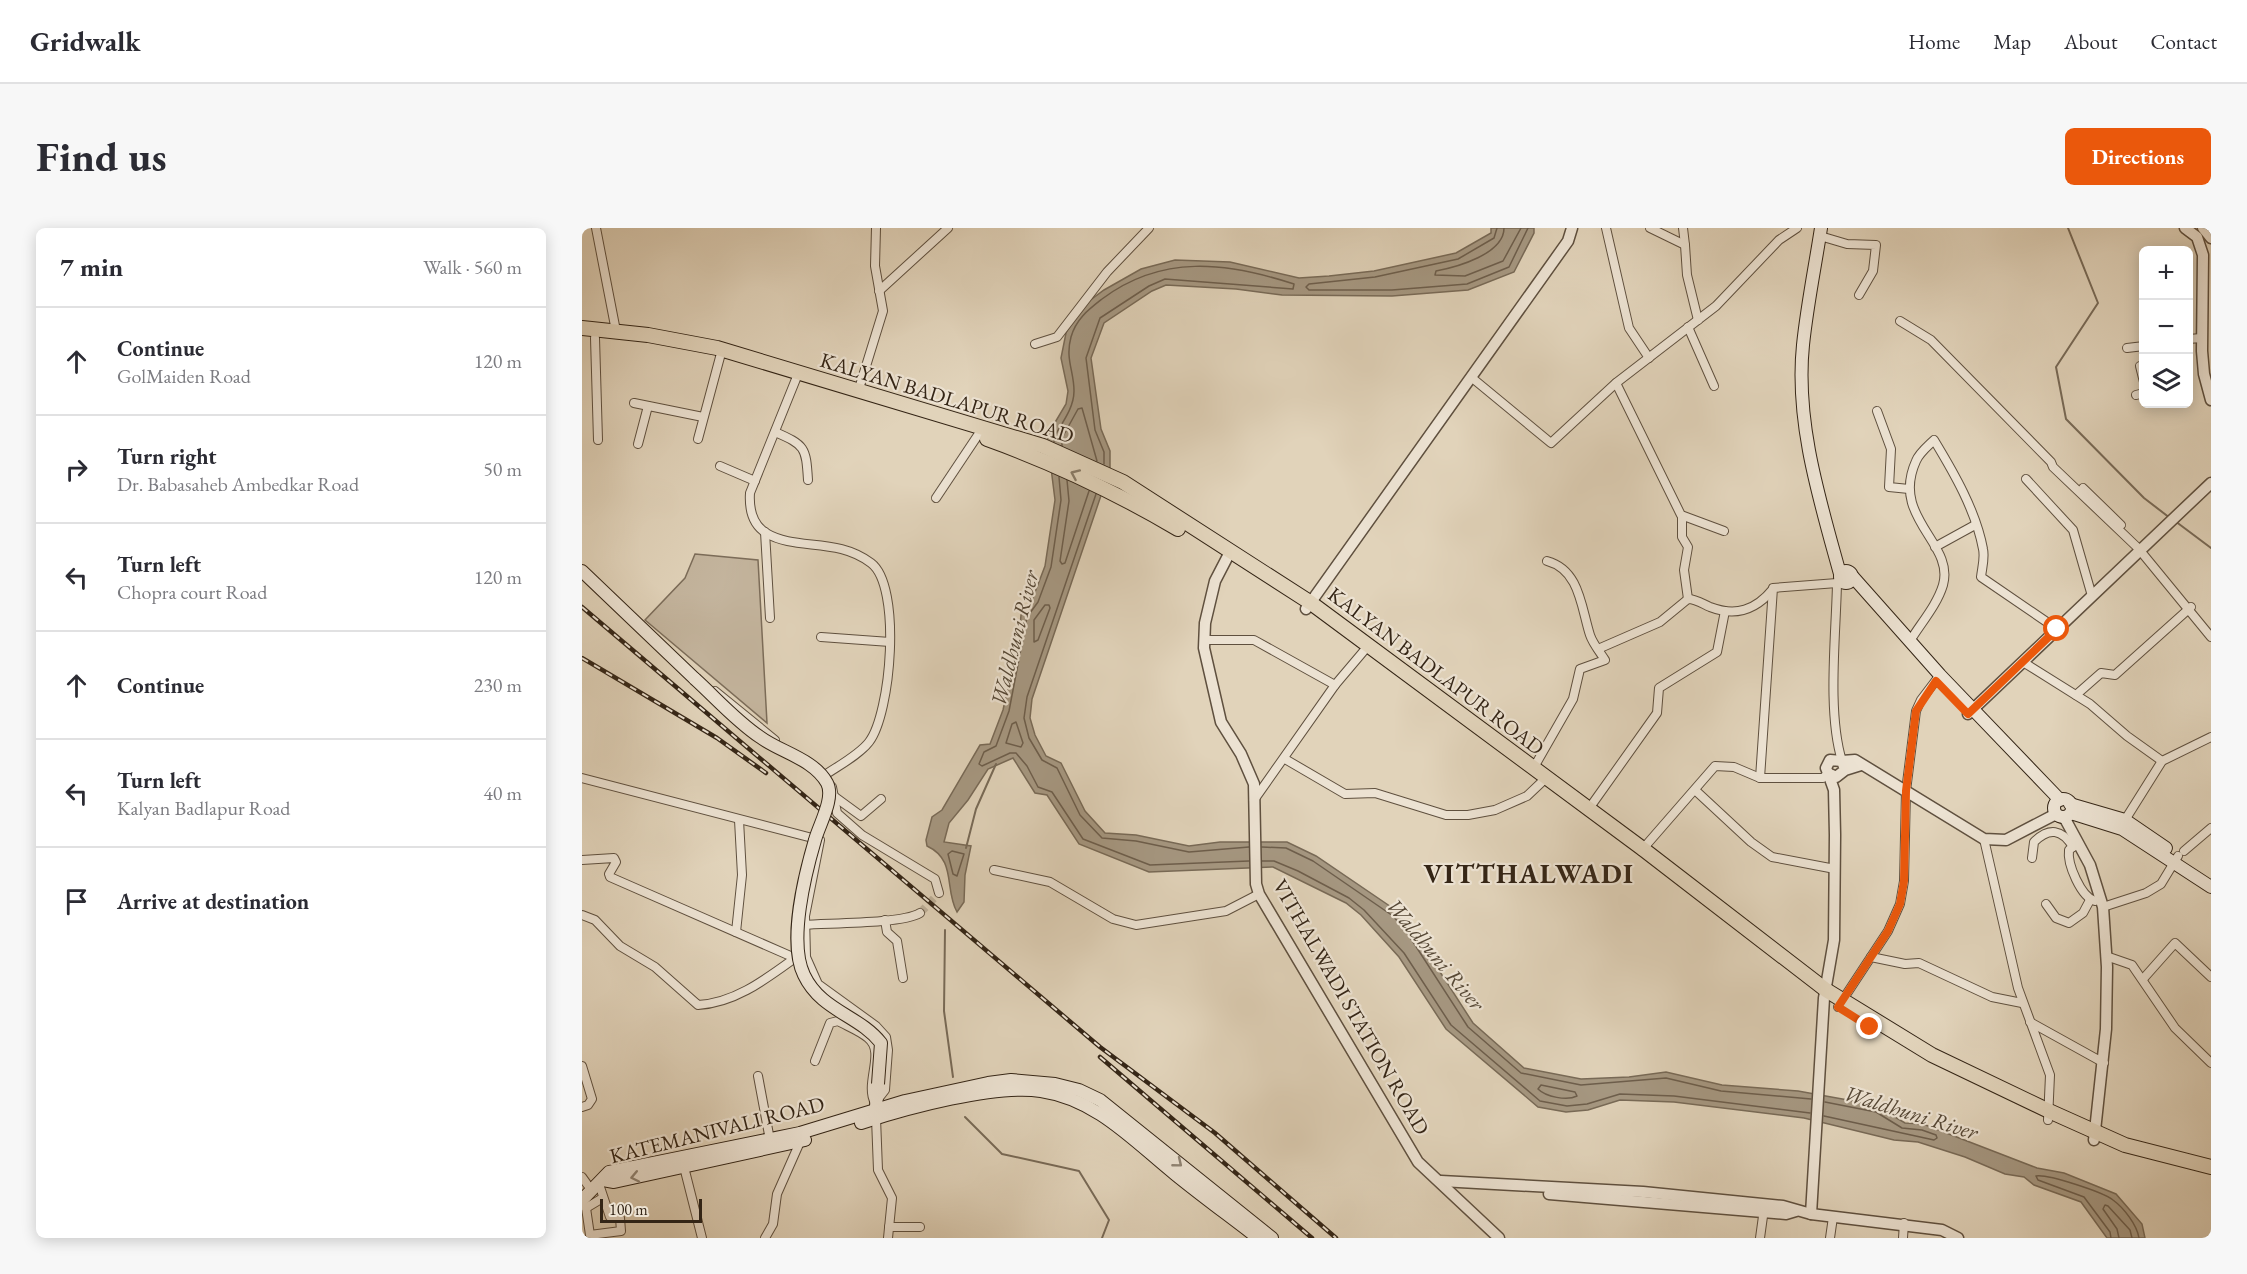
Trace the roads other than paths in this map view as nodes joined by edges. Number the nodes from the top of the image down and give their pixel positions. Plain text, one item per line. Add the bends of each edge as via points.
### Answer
1 (596, 228) edge
2 (876, 228) edge
3 (948, 228) edge
4 (1149, 228) edge
5 (1572, 228) edge
6 (1606, 228) edge
7 (1650, 228) edge
8 (1683, 228) edge
9 (1797, 228) edge
10 (2189, 229) edge
11 (1823, 232) edge
12 (1684, 245) junction
13 (2207, 251) edge
14 (879, 291) junction
15 (1859, 295) dead end
16 (1698, 320) junction
17 (1900, 321) dead end
18 (1688, 327) junction
19 (582, 328) edge
20 (616, 331) junction
21 (2206, 335) edge
22 (589, 338) edge
23 (1035, 344) dead end
24 (2139, 347) edge
25 (2127, 348) dead end
26 (720, 357) junction
27 (1648, 358) junction
28 (797, 377) junction
29 (1471, 377) junction
30 (1616, 383) junction
31 (1714, 386) dead end
32 (858, 392) junction
33 (2211, 400) edge
34 (634, 402) dead end
35 (648, 406) junction
36 (1877, 411) dead end
37 (703, 417) junction
38 (775, 432) junction
39 (980, 432) junction
40 (598, 440) dead end
41 (698, 440) dead end
42 (638, 444) dead end
43 (720, 466) dead end
44 (2026, 479) dead end
45 (808, 480) dead end
46 (755, 481) junction
47 (2211, 483) edge
48 (1909, 489) junction
49 (936, 498) dead end
50 (1682, 516) junction
51 (1975, 525) junction
52 (1724, 531) dead end
53 (765, 532) junction
54 (1935, 547) junction
55 (2142, 549) junction
56 (1228, 555) junction
57 (1547, 561) dead end
58 (582, 571) edge
59 (1845, 578) junction
60 (1773, 588) junction
61 (2092, 596) junction
62 (1688, 599) junction
63 (1309, 606) junction
64 (2191, 607) junction
65 (1725, 611) junction
66 (770, 618) dead end
67 (2057, 629) junction
68 (2211, 629) edge
69 (651, 637) junction
70 (820, 637) dead end
71 (2211, 637) edge
72 (1204, 640) junction
73 (1910, 640) junction
74 (890, 642) junction
75 (1366, 647) junction
76 (1598, 649) junction
77 (2023, 662) junction
78 (1938, 678) junction
79 (1335, 685) junction
80 (2076, 695) junction
81 (1971, 712) junction
82 (2211, 737) edge
83 (1285, 759) junction
84 (2162, 760) junction
85 (1835, 768) junction
86 (1533, 769) junction
87 (825, 775) junction
88 (582, 778) edge
89 (1760, 778) junction
90 (1543, 781) junction
91 (1695, 790) junction
92 (1906, 791) junction
93 (835, 797) junction
94 (881, 799) dead end
95 (1254, 800) junction
96 (2062, 809) junction
97 (1588, 810) junction
98 (739, 820) junction
99 (2125, 820) junction
100 (2211, 828) edge
101 (1984, 839) junction
102 (2076, 845) junction
103 (1641, 851) junction
104 (2179, 856) junction
105 (2032, 858) dead end
106 (582, 860) edge
107 (1836, 869) junction
108 (994, 870) dead end
109 (2211, 877) edge
110 (2211, 887) edge
111 (1257, 889) junction
112 (939, 893) dead end
113 (2098, 902) junction
114 (2046, 904) dead end
115 (920, 913) tunnel mouth
116 (582, 915) edge
117 (882, 920) junction
118 (804, 925) junction
119 (736, 932) junction
120 (880, 932) dead end
121 (2106, 956) junction
122 (806, 957) junction
123 (1871, 957) junction
124 (795, 958) junction
125 (2211, 977) edge
126 (903, 978) dead end
127 (2143, 979) junction
128 (1825, 994) junction
129 (2022, 1003) junction
130 (1840, 1004) junction
131 (2030, 1022) junction
132 (815, 1061) dead end
133 (2104, 1063) junction
134 (2211, 1063) edge
135 (582, 1066) edge
136 (758, 1076) dead end
137 (582, 1107) edge
138 (875, 1110) junction
139 (2049, 1116) junction
140 (2094, 1136) junction
141 (770, 1140) junction
142 (800, 1142) junction
143 (683, 1162) junction
144 (2211, 1167) edge
145 (2211, 1176) edge
146 (582, 1177) edge
147 (1444, 1184) junction
148 (592, 1195) edge
149 (1764, 1208) junction
150 (1811, 1214) junction
151 (1833, 1217) junction
152 (585, 1224) edge
153 (1904, 1224) junction
154 (890, 1227) junction
155 (920, 1227) dead end
156 (1247, 1230) edge
157 (702, 1238) edge
158 (765, 1238) edge
159 (888, 1238) edge
160 (1258, 1238) edge
161 (1272, 1238) edge
162 (1499, 1238) edge
163 (1760, 1238) edge
164 (1830, 1238) edge
165 (1903, 1238) edge
166 (1958, 1238) edge

1 - 20 street
2 - 14 street
3 - 14 street
4 - 23 street via 1107,272 1057,337
5 - 29 street via 1568,241
6 - 27 street via 1629,328
7 - 12 street
8 - 12 street
9 - 16 street via 1779,240
10 - 13 street
11 - 15 street via 1846,244 1876,245 1873,271
11 - 59 main road via 1803,346 1807,420 1810,456
12 - 16 street
13 - 21 street
14 - 32 street via 883,311
16 - 18 street
17 - 55 street via 1931,340
18 - 27 street
18 - 31 street
19 - 20 main road, KALYAN BADLAPUR ROAD
20 - 28 main road, KALYAN BADLAPUR ROAD via 717,348
21 - 33 street via 2204,374
22 - 26 main road, KALYAN BADLAPUR ROAD via 673,347
22 - 40 street
24 - 25 street
26 - 28 main road, KALYAN BADLAPUR ROAD
26 - 37 street
27 - 30 street
28 - 32 main road, KALYAN BADLAPUR ROAD
28 - 38 street
28 - 39 main road, KALYAN BADLAPUR ROAD
29 - 30 street via 1551,443
29 - 63 street
30 - 50 street
32 - 39 main road, KALYAN BADLAPUR ROAD
34 - 35 street
35 - 37 street
35 - 42 street
36 - 48 street via 1891,449 1889,487
37 - 41 street
38 - 45 street via 802,447
38 - 46 street
39 - 49 street
39 - 56 main road, KALYAN BADLAPUR ROAD via 1038,451 1120,488
43 - 46 street
44 - 61 street via 2073,530
46 - 53 street via 749,507 753,519
47 - 55 street
48 - 51 street via 1916,460 1934,440
48 - 54 street via 1918,521
50 - 52 street
50 - 62 street via 1682,537 1688,547 1684,570
51 - 54 street
51 - 67 street via 1983,550 1981,577
53 - 66 street
53 - 74 street via 783,539 845,549 874,564 889,597
54 - 73 street via 1942,563 1943,584
55 - 61 street
55 - 64 street
56 - 63 main road, KALYAN BADLAPUR ROAD
56 - 72 street, VITHALWADI STATION ROAD via 1215,581 1204,623
57 - 76 street via 1559,564 1577,587 1591,638
58 - 69 main road
59 - 60 street
59 - 73 main road
59 - 78 main road
59 - 85 street
60 - 65 street via 1754,607
60 - 89 street
61 - 67 street
62 - 65 street
62 - 76 street via 1660,622
63 - 75 main road, KALYAN BADLAPUR ROAD
64 - 68 street
64 - 71 street
64 - 80 street via 2115,675 2101,673
65 - 97 street via 1717,652 1659,688 1658,713
67 - 77 street
69 - 87 street via 663,642 755,726 809,760
69 - 138 main road, bridge via 758,736 808,764 827,783 829,793 801,903 798,951 802,973 815,994 881,1043
70 - 74 street
72 - 79 street via 1254,640
72 - 95 street, VITHALWADI STATION ROAD via 1221,722 1250,774
73 - 78 main road
74 - 87 street via 877,726 868,743
75 - 79 street
75 - 86 main road, KALYAN BADLAPUR ROAD
75 - 90 main road, KALYAN BADLAPUR ROAD
76 - 86 street via 1605,660 1580,669 1573,699
77 - 80 street
77 - 81 street
78 - 81 main road
78 - 92 street via 1916,711
79 - 83 street
80 - 84 street
81 - 96 main road
82 - 84 street
83 - 90 street via 1345,794 1375,793 1446,815 1495,810 1527,796
83 - 95 street
84 - 99 street
85 - 89 street via 1823,778
85 - 92 street via 1861,765
85 - 107 street
86 - 90 main road, KALYAN BADLAPUR ROAD
87 - 93 street
88 - 98 street
89 - 91 street via 1734,767 1714,766
90 - 97 main road, KALYAN BADLAPUR ROAD
90 - 103 main road, KALYAN BADLAPUR ROAD
91 - 103 street
91 - 107 street via 1772,857
92 - 101 street
92 - 123 street via 1900,904
93 - 94 street via 861,816
93 - 112 street via 837,813 862,835 931,876
95 - 111 street, VITHALWADI STATION ROAD
96 - 99 main road
96 - 101 street via 2006,840
96 - 102 street
96 - 104 main road via 2122,829
97 - 103 main road, KALYAN BADLAPUR ROAD
98 - 118 street via 820,840
98 - 119 street via 742,875
99 - 104 main road
100 - 104 street
101 - 129 street
102 - 105 street via 2062,833 2046,832 2034,842
102 - 113 street via 2090,865
102 - 113 street via 2068,857
103 - 128 main road, KALYAN BADLAPUR ROAD
104 - 109 main road
104 - 110 main road
104 - 113 street via 2161,884 2146,893
106 - 119 street via 614,858 610,877
107 - 128 street via 1834,940
108 - 111 street via 1050,882 1113,919 1136,925 1226,911
111 - 147 street, VITHALWADI STATION ROAD via 1418,1162
113 - 114 street via 2069,923 2056,918
113 - 121 street
115 - 117 street
116 - 124 street via 595,920 620,946 655,966 698,1005 713,1004 746,991
117 - 118 street
117 - 120 street
117 - 126 street via 897,941
118 - 122 street
119 - 124 street
121 - 127 street via 2132,965
121 - 133 street
122 - 124 street
122 - 138 street via 818,984 886,1037 885,1090
123 - 129 street via 1919,963 1992,997
123 - 130 street
125 - 127 street via 2175,942
127 - 134 street via 2175,1028
128 - 130 main road, KALYAN BADLAPUR ROAD
128 - 150 street
129 - 131 street
130 - 139 main road, KALYAN BADLAPUR ROAD via 1930,1062
131 - 133 street
131 - 139 street via 2050,1075
132 - 138 street via 833,1021 868,1038 875,1048 871,1085
133 - 140 street
135 - 137 street via 592,1099
136 - 141 street
138 - 141 main road, KATEMANIVALI ROAD
138 - 142 main road, KATEMANIVALI ROAD
138 - 154 street via 877,1163 892,1198
138 - 156 main road via 945,1097 988,1083 1034,1081 1079,1090
139 - 140 main road, KALYAN BADLAPUR ROAD
140 - 144 main road, KALYAN BADLAPUR ROAD
140 - 145 main road, KALYAN BADLAPUR ROAD via 2125,1152
141 - 143 main road, KATEMANIVALI ROAD
142 - 143 main road, KATEMANIVALI ROAD
142 - 158 street via 777,1194 773,1224
143 - 148 main road, KATEMANIVALI ROAD via 614,1182
143 - 157 street
146 - 148 street
147 - 149 street
147 - 162 street, VITHALWADI STATION ROAD
148 - 152 street
148 - 152 street via 611,1218 620,1218 622,1230 590,1235
149 - 150 street via 1783,1206
149 - 163 street
150 - 151 street
151 - 153 street
151 - 164 street
153 - 165 street
153 - 166 street via 1941,1230
154 - 155 street
154 - 159 street
156 - 160 main road
156 - 161 main road

